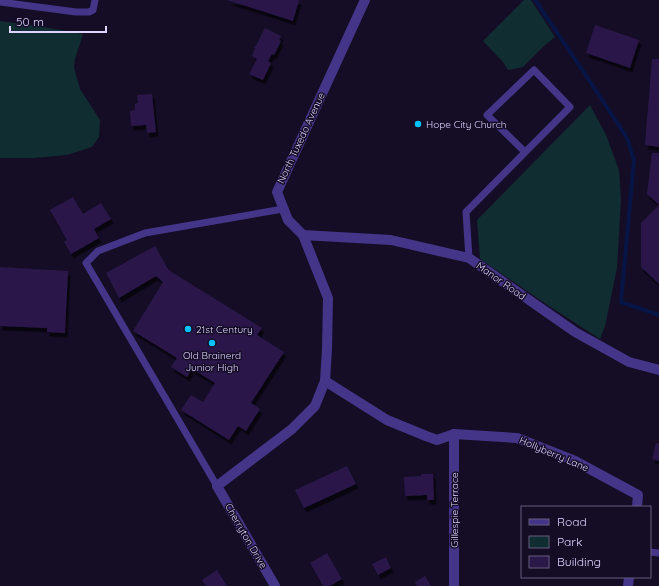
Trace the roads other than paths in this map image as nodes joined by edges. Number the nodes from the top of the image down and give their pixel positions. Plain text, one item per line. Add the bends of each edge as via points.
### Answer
1 (95, 0) edge
2 (365, 0) edge
3 (0, 2) edge
4 (525, 152) junction
5 (283, 209) junction
6 (303, 235) junction
7 (469, 258) junction
8 (659, 370) edge
9 (325, 381) junction
10 (454, 434) junction
11 (217, 486) junction
12 (637, 506) edge
13 (275, 586) edge
14 (454, 586) edge

1 - 3 lane via 89,12
2 - 5 street, North Tuxedo Avenue via 277,192
4 - 4 lane via 570,107 534,70 487,115
4 - 7 lane via 466,212
5 - 6 street, North Tuxedo Avenue via 288,220
5 - 11 lane via 145,233 98,251 86,263
6 - 7 street, Manor Road via 391,240
6 - 9 street, North Tuxedo Avenue via 328,298
7 - 8 street, Manor Road via 575,332 628,362
9 - 10 street, Hollyberry Lane via 387,420 437,440
9 - 11 street, North Tuxedo Avenue via 315,406 292,429
10 - 12 street, Hollyberry Lane via 517,438 568,458 638,495
10 - 14 street, Gillespie Terrace
11 - 13 street, Cherryton Drive

